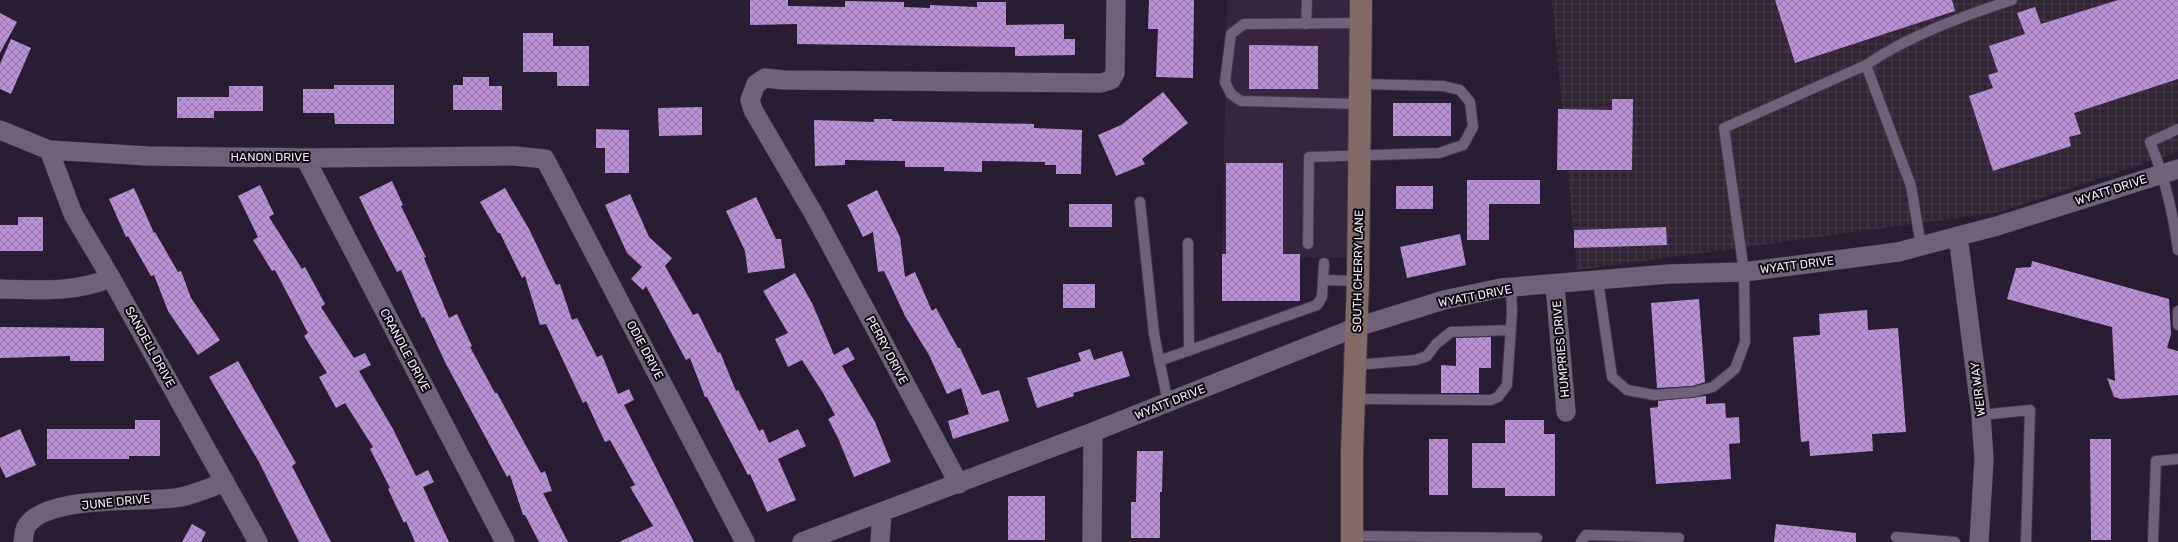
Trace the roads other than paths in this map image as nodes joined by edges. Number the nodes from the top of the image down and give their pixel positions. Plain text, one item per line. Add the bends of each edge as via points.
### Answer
1 (1116, 0) edge
2 (1307, 0) edge
3 (1361, 0) edge
4 (2012, 0) edge
5 (1984, 4) edge
6 (1361, 23) junction
7 (1306, 24) junction
8 (1866, 65) junction
9 (1361, 94) junction
10 (2178, 129) edge
11 (0, 130) edge
12 (49, 150) junction
13 (1360, 156) junction
14 (305, 158) junction
15 (545, 159) joint
16 (2171, 171) edge
17 (1140, 202) dead end
18 (1958, 236) junction
19 (1188, 243) dead end
20 (1308, 244) dead end
21 (1921, 246) junction
22 (2178, 250) edge
23 (1324, 262) dead end
24 (1744, 272) junction
25 (111, 278) junction
26 (1323, 280) junction
27 (1358, 281) junction
28 (1598, 281) junction
29 (1555, 285) junction
30 (1511, 288) junction
31 (0, 289) edge
32 (2178, 311) edge
33 (2178, 325) edge
34 (1358, 327) junction
35 (1511, 330) junction
36 (1189, 350) junction
37 (1159, 361) junction
38 (1356, 365) junction
39 (1355, 399) junction
40 (1168, 403) junction
41 (1566, 412) dead end
42 (1981, 415) junction
43 (1093, 432) junction
44 (2178, 459) edge
45 (225, 482) junction
46 (959, 484) junction
47 (882, 512) junction
48 (1896, 537) dead end
49 (1537, 538) dead end
50 (1679, 538) dead end
51 (1352, 539) edge
52 (1407, 540) edge
53 (23, 542) edge
54 (258, 542) edge
55 (505, 542) edge
56 (745, 542) edge
57 (802, 542) edge
58 (880, 542) edge
59 (1092, 542) edge
60 (1581, 542) edge
61 (1955, 542) edge
62 (1979, 542) edge
63 (2026, 542) edge
64 (2153, 542) edge

1 - 46 street, PERRY DRIVE via 1115,73 1111,80 1101,83 765,78 756,84 750,100 753,110 815,216
2 - 7 lane
3 - 6 street, SOUTH CHERRY LANE
4 - 5 lane
5 - 8 lane via 1889,49
6 - 7 lane
6 - 9 street, SOUTH CHERRY LANE
7 - 9 lane via 1244,24 1231,34 1225,82 1231,94 1241,101
8 - 21 lane via 1912,186
8 - 24 lane via 1724,128
9 - 13 street, SOUTH CHERRY LANE
9 - 13 lane via 1443,86 1460,90 1470,102 1473,127 1463,145 1439,153
10 - 16 lane via 2150,142
11 - 12 street, HANON DRIVE
12 - 14 street, HANON DRIVE via 148,156
12 - 25 street, SANDELL DRIVE via 73,214
13 - 20 lane via 1309,157
13 - 27 street, SOUTH CHERRY LANE
14 - 15 street, HANON DRIVE via 515,156
14 - 55 street, CRANDLE DRIVE
15 - 56 street, ODIE DRIVE
16 - 18 street, WYATT DRIVE
16 - 22 lane via 2172,210
17 - 37 lane
18 - 21 street, WYATT DRIVE
18 - 42 street, WEIR WAY
19 - 36 lane
21 - 24 street, WYATT DRIVE via 1898,252
23 - 26 lane
24 - 28 street, WYATT DRIVE via 1669,274
24 - 28 lane via 1745,342 1735,369 1713,387 1693,392 1654,395 1627,390 1612,378
25 - 31 street via 90,286 62,290
25 - 45 street, SANDELL DRIVE
26 - 27 lane
26 - 36 lane via 1320,302 1312,308
27 - 34 street, SOUTH CHERRY LANE
28 - 29 street, WYATT DRIVE
29 - 30 street, WYATT DRIVE
29 - 41 street, HUMPRIES DRIVE
30 - 34 street, WYATT DRIVE via 1444,300
30 - 35 lane
32 - 33 lane
34 - 38 street, SOUTH CHERRY LANE
34 - 40 street, WYATT DRIVE
35 - 38 lane via 1451,332 1436,344 1427,356 1416,360
35 - 39 lane via 1507,385 1498,397 1491,400
36 - 37 lane
37 - 40 lane
38 - 39 street, SOUTH CHERRY LANE
39 - 51 street, SOUTH CHERRY LANE
40 - 43 street, WYATT DRIVE
42 - 62 street, WEIR WAY via 1984,458
42 - 63 lane via 2030,410
43 - 46 street, WYATT DRIVE
43 - 59 street
44 - 64 lane via 2156,461
45 - 53 street, JUNE DRIVE via 181,497 130,499 52,509 38,514 25,528
45 - 54 street, SANDELL DRIVE
46 - 47 street, WYATT DRIVE
47 - 57 street, WYATT DRIVE
47 - 58 street
48 - 61 lane
49 - 52 lane
50 - 60 lane via 1586,535
51 - 52 lane

